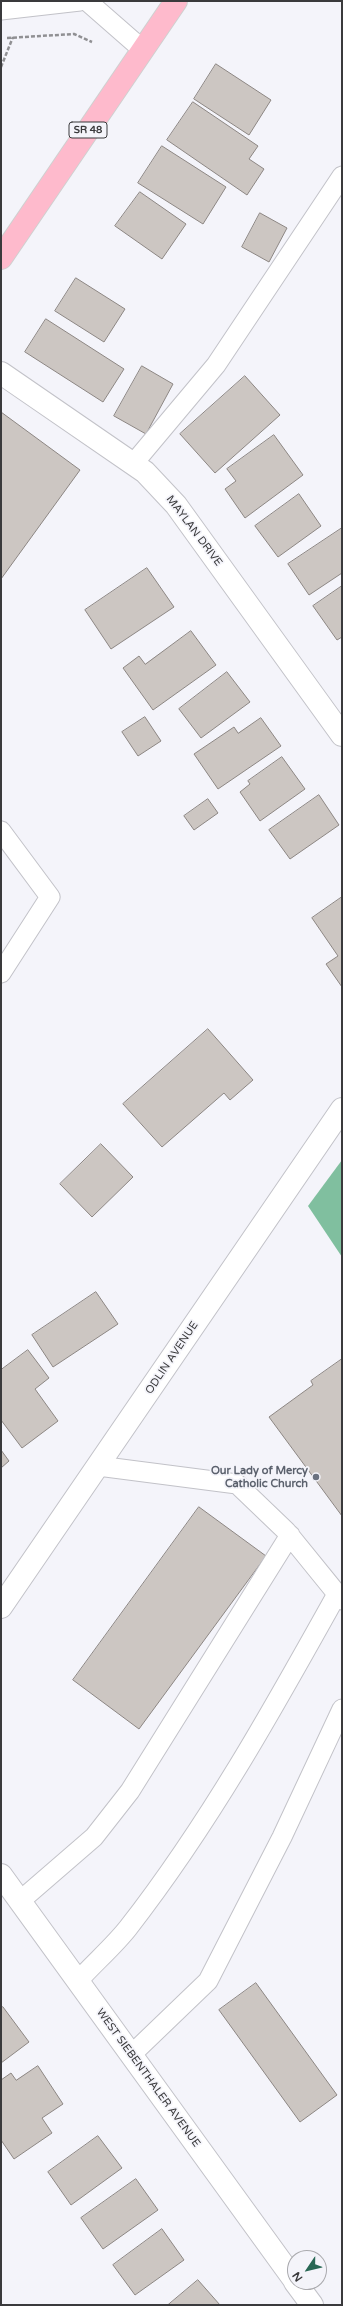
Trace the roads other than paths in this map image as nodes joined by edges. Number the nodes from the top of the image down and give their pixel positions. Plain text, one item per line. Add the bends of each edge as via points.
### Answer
1 (80, 1) edge
2 (87, 1) edge
3 (176, 1) edge
4 (1, 10) edge
5 (143, 50) junction
6 (342, 176) edge
7 (1, 258) edge
8 (1, 373) edge
9 (132, 464) junction
10 (342, 735) edge
11 (2, 834) edge
12 (1, 973) edge
13 (342, 1109) edge
14 (98, 1466) junction
15 (290, 1535) junction
16 (340, 1597) edge
17 (1, 1607) edge
18 (342, 1709) edge
19 (1, 1875) edge
20 (20, 1901) junction
21 (78, 1981) junction
22 (131, 2055) junction
23 (287, 2271) edge
24 (301, 2290) edge
25 (312, 2305) edge

1 - 4 lane
2 - 5 lane
3 - 5 main road, SR 48
5 - 7 main road, SR 48
6 - 9 lane via 216,365
8 - 9 street, MAYLAN DRIVE
9 - 10 street, MAYLAN DRIVE via 159,485 176,505
11 - 12 lane via 50,897
13 - 14 street, ODLIN AVENUE
14 - 15 lane via 237,1484
14 - 17 street, ODLIN AVENUE
15 - 16 lane
15 - 20 lane via 130,1791 94,1837
16 - 21 lane via 201,1826 127,1929
18 - 22 lane via 282,1837 208,1981
19 - 20 street, WEST SIEBENTHALER AVENUE
20 - 21 street, WEST SIEBENTHALER AVENUE
21 - 22 street, WEST SIEBENTHALER AVENUE
22 - 23 street, WEST SIEBENTHALER AVENUE
24 - 25 street, WEST SIEBENTHALER AVENUE

